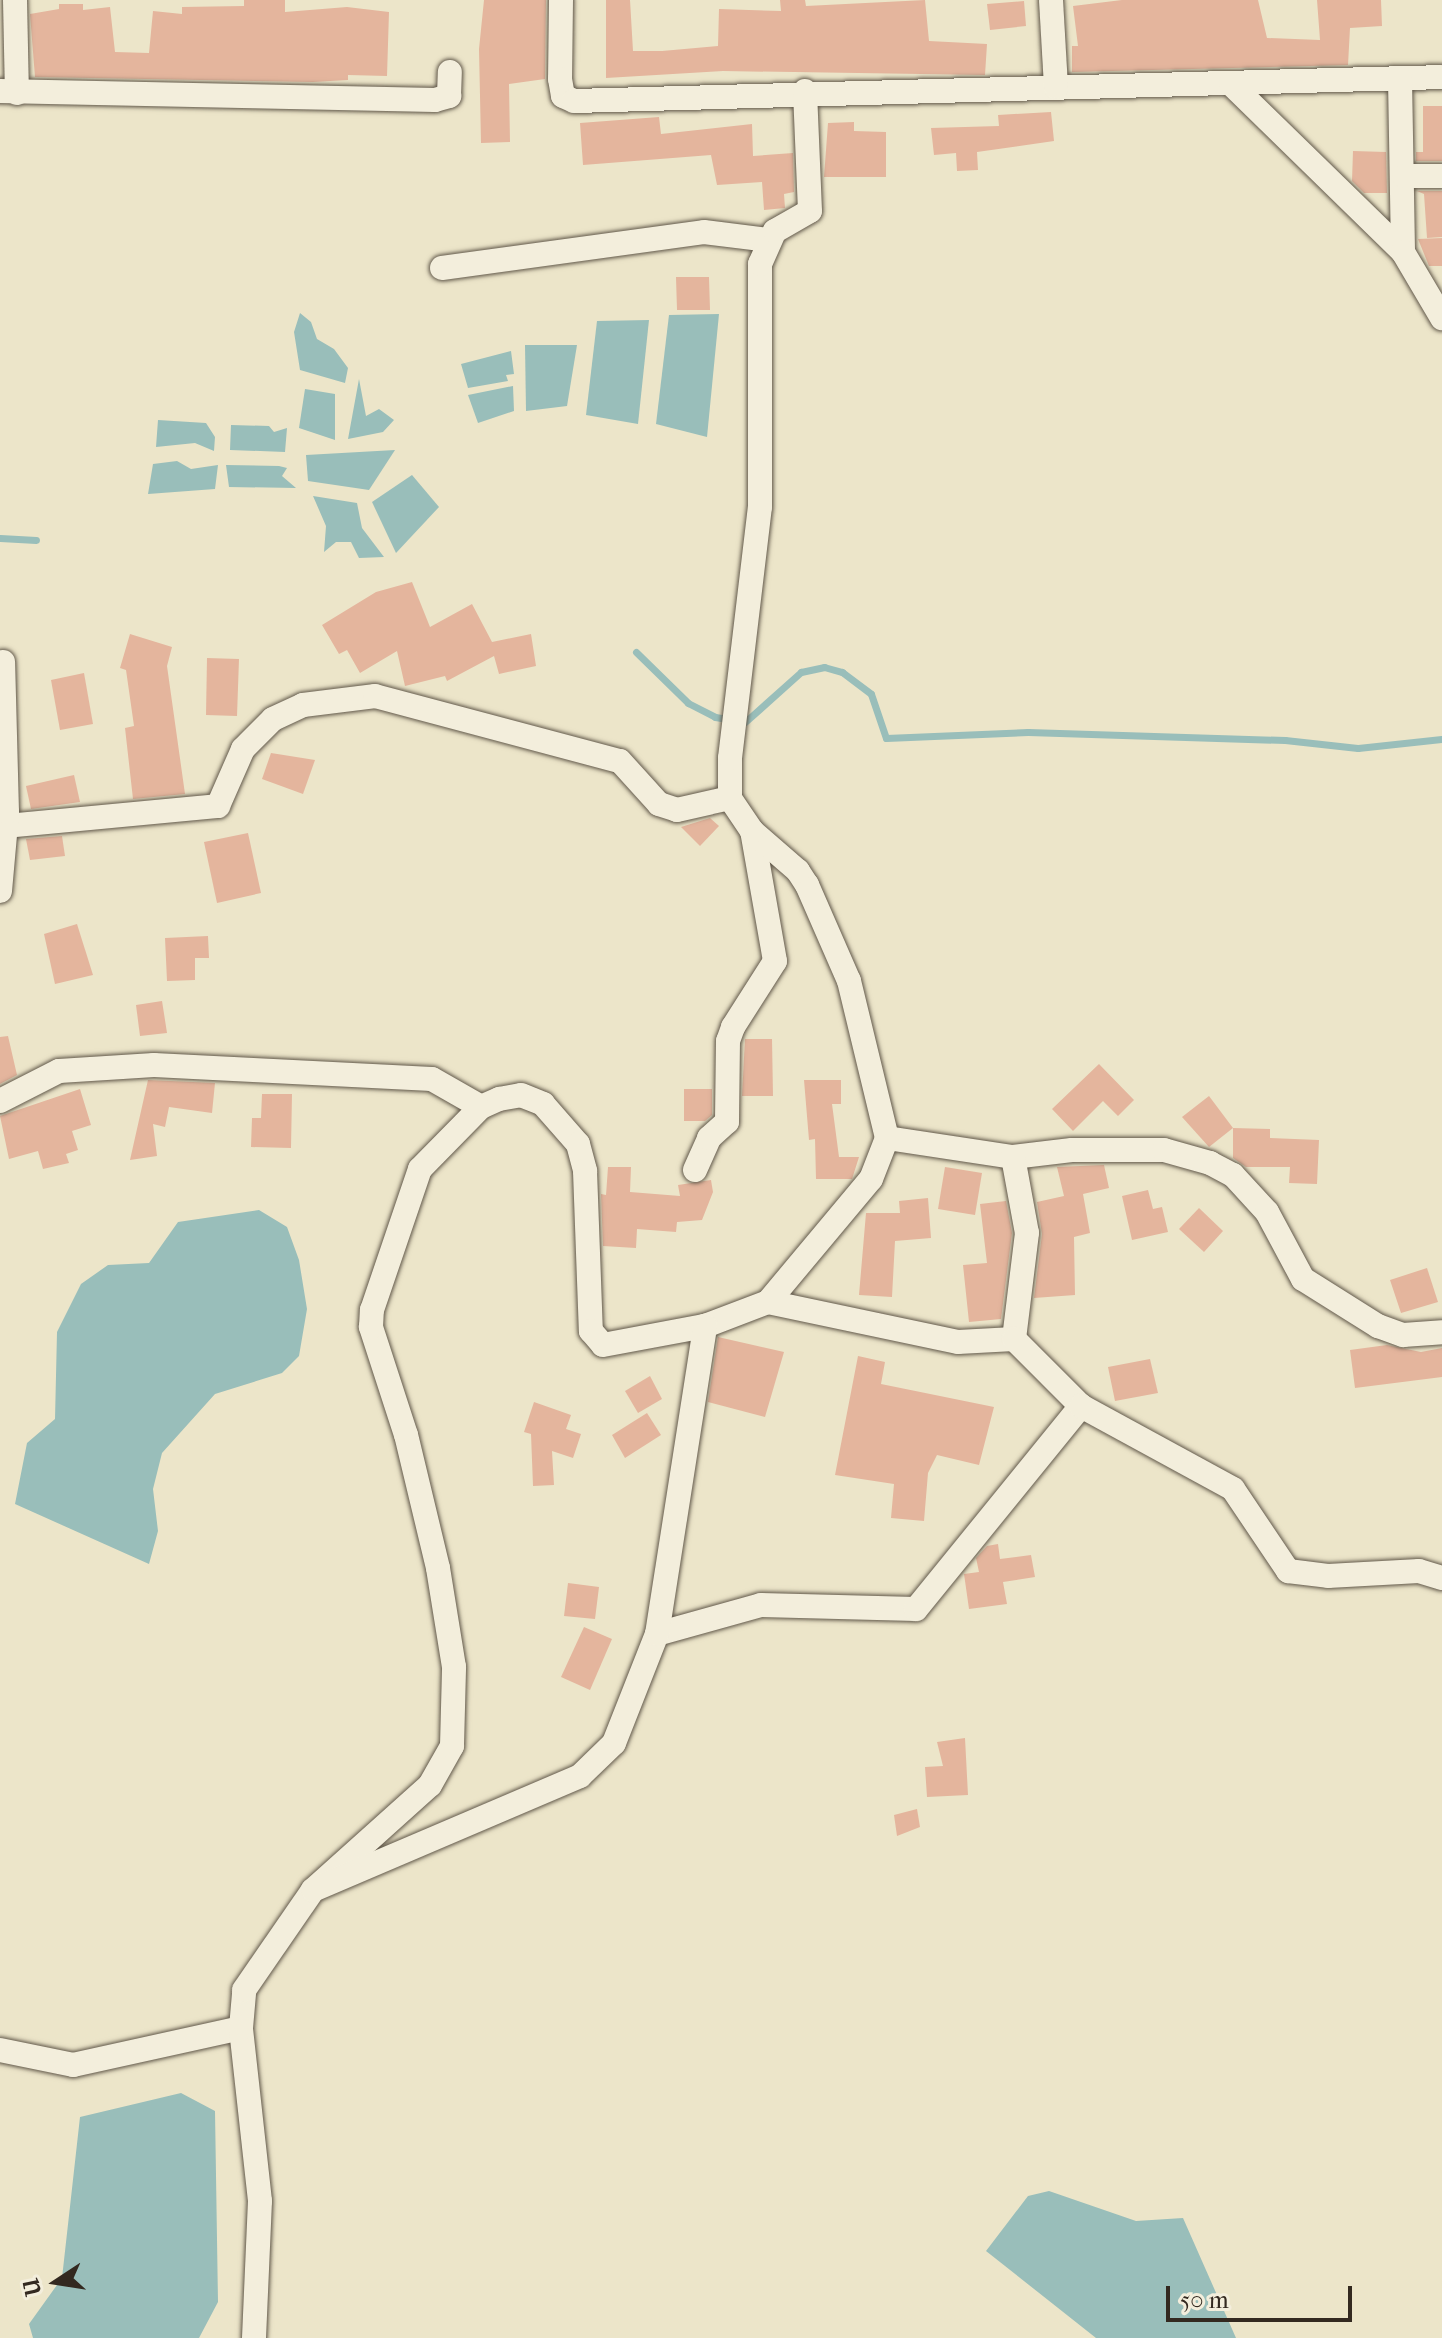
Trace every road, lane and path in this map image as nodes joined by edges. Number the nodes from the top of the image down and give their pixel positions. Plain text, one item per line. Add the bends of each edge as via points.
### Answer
1 (15, 0) edge
2 (561, 0) edge
3 (1051, 0) edge
4 (450, 72) dead end
5 (1442, 77) edge
6 (1400, 79) junction
7 (1231, 84) junction
8 (1056, 87) junction
9 (805, 91) junction
10 (8, 92) edge
11 (1404, 176) junction
12 (1442, 176) edge
13 (768, 240) junction
14 (1403, 252) junction
15 (442, 268) dead end
16 (1432, 276) edge
17 (1442, 318) edge
18 (3, 662) dead end
19 (730, 798) junction
20 (6, 826) junction
21 (752, 831) junction
22 (0, 891) edge
23 (0, 1101) edge
24 (481, 1107) junction
25 (887, 1138) junction
26 (1013, 1157) junction
27 (695, 1170) dead end
28 (768, 1302) junction
29 (705, 1326) junction
30 (1442, 1332) edge
31 (1014, 1339) junction
32 (1081, 1406) junction
33 (1442, 1578) edge
34 (657, 1634) junction
35 (313, 1890) junction
36 (241, 2028) junction
37 (0, 2050) edge
38 (254, 2338) edge

1 - 10 street
2 - 9 street via 560,79 563,96 574,101
3 - 8 street
4 - 10 street via 449,96 435,100
5 - 6 street
6 - 7 street
6 - 11 street
7 - 8 street
7 - 14 street
8 - 9 street
9 - 13 street via 810,211
11 - 12 street
11 - 14 street
13 - 15 street via 704,232
13 - 19 street via 760,264 758,550 734,724
14 - 16 street
16 - 17 street
18 - 20 street
19 - 20 street via 689,810 668,807 647,794 620,761 375,696 303,705 273,719 249,739 218,806
19 - 21 street
20 - 22 street
21 - 25 street via 807,885 849,981
21 - 27 street via 775,961 733,1027 728,1041 727,1122 709,1138
23 - 24 street via 59,1071 154,1065 432,1079
24 - 29 street via 511,1097 530,1098 560,1120 578,1144 585,1171 589,1314 595,1340 611,1346
24 - 35 street via 412,1183 371,1327 406,1435 438,1568 454,1667 452,1746 430,1785
25 - 26 street
25 - 28 street via 871,1179
26 - 30 street via 1140,1149 1210,1163 1233,1175 1267,1212 1303,1279 1378,1326 1403,1335
26 - 31 street via 1027,1233
28 - 29 street
28 - 31 street via 958,1342
29 - 34 street
31 - 32 street
32 - 33 street via 1233,1489 1288,1571 1328,1576 1419,1571
32 - 34 street via 916,1609 761,1605
34 - 35 street via 614,1743 596,1765 520,1804
35 - 36 street via 244,1990
36 - 37 street via 73,2065
36 - 38 street via 260,2201

